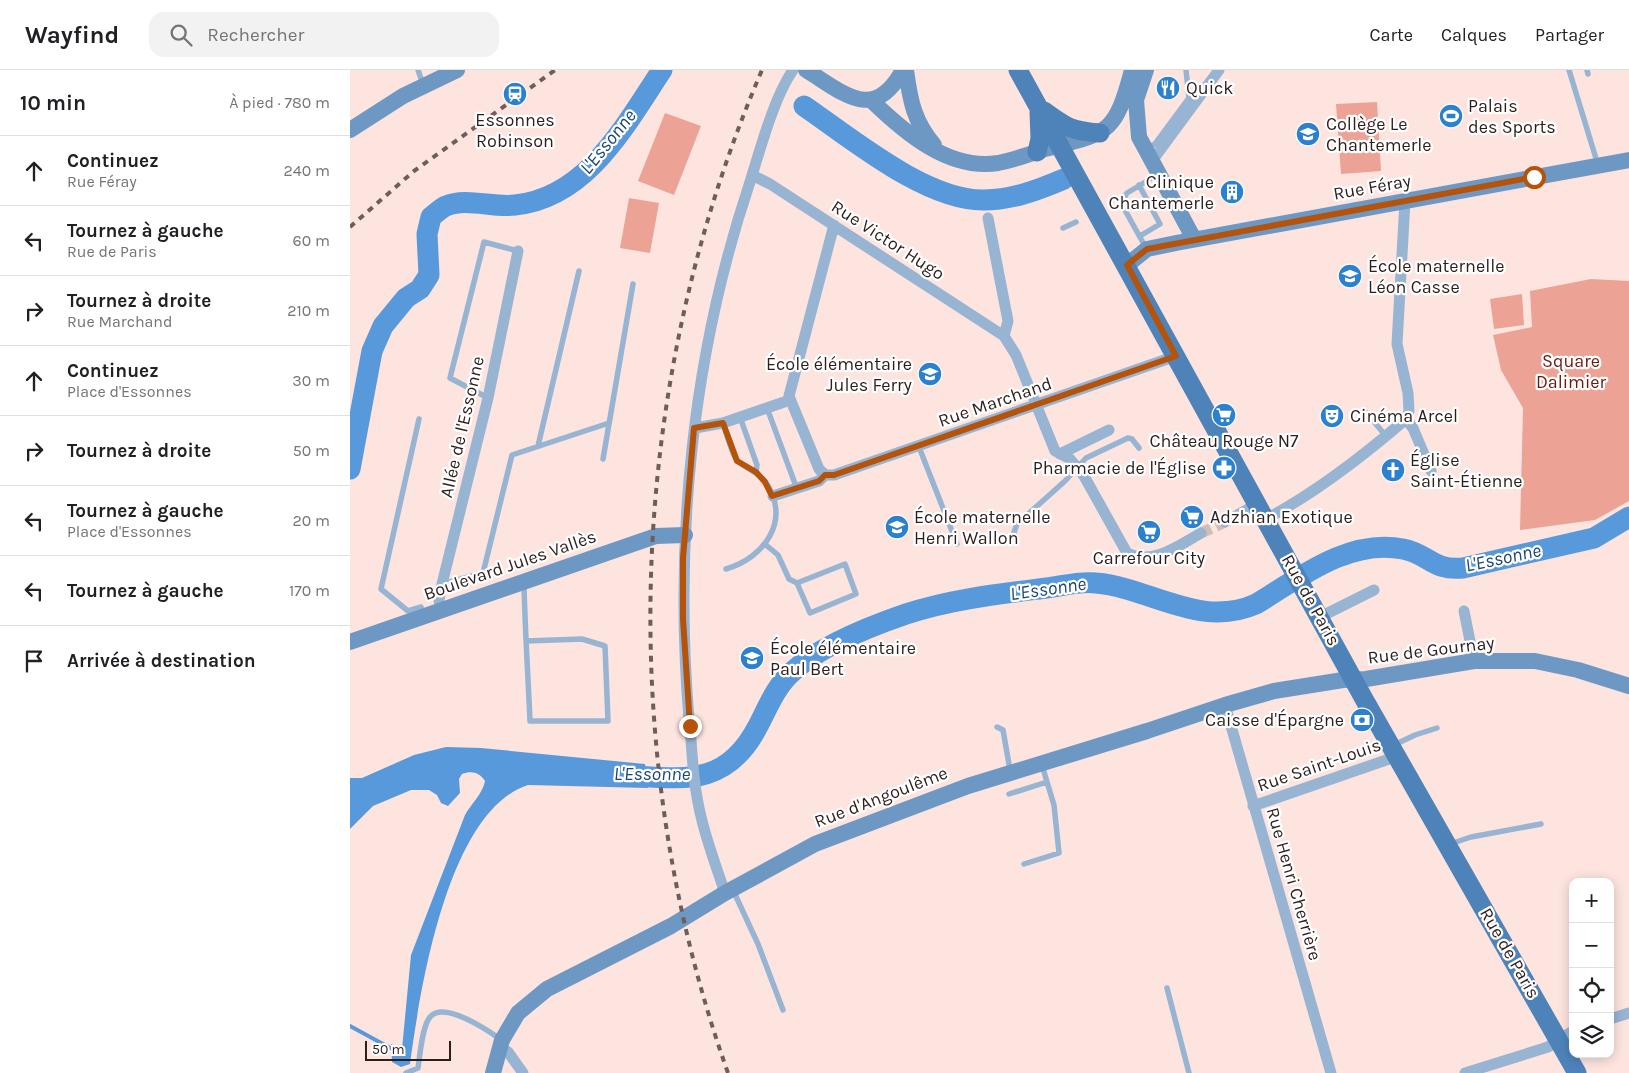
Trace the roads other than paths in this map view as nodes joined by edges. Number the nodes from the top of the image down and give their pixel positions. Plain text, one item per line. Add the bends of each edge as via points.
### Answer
1 (418, 70) edge
2 (457, 70) edge
3 (792, 70) edge
4 (806, 70) edge
5 (905, 70) edge
6 (1018, 70) edge
7 (1132, 70) edge
8 (1146, 70) edge
9 (1186, 70) edge
10 (1219, 70) edge
11 (1569, 70) edge
12 (424, 86) junction
13 (872, 100) junction
14 (1039, 108) junction
15 (1116, 120) junction
16 (350, 130) edge
17 (1100, 133) junction
18 (1037, 152) junction
19 (1063, 153) junction
20 (942, 154) junction
21 (1149, 155) junction
22 (1629, 160) edge
23 (1598, 164) junction
24 (752, 175) junction
25 (1139, 185) junction
26 (1405, 201) junction
27 (988, 218) dead end
28 (1076, 222) dead end
29 (834, 225) junction
30 (1063, 228) dead end
31 (1194, 239) junction
32 (1143, 243) junction
33 (518, 251) joint
34 (1127, 265) junction
35 (579, 271) dead end
36 (633, 284) dead end
37 (1004, 336) junction
38 (1176, 356) junction
39 (488, 398) junction
40 (790, 400) junction
41 (1037, 406) junction
42 (767, 408) junction
43 (1364, 410) dead end
44 (740, 417) junction
45 (1406, 419) junction
46 (419, 420) dead end
47 (609, 423) junction
48 (723, 423) junction
49 (694, 428) junction
50 (1109, 430) dead end
51 (1386, 436) junction
52 (538, 446) junction
53 (919, 447) junction
54 (1139, 448) dead end
55 (1060, 454) junction
56 (603, 459) dead end
57 (1077, 467) junction
58 (1431, 471) dead end
59 (756, 472) junction
60 (825, 475) junction
61 (797, 488) junction
62 (772, 496) junction
63 (1262, 512) junction
64 (1225, 522) tunnel mouth
65 (1201, 533) tunnel mouth
66 (685, 535) junction
67 (1016, 538) dead end
68 (957, 544) dead end
69 (766, 545) junction
70 (726, 569) dead end
71 (524, 582) junction
72 (797, 583) junction
73 (442, 584) junction
74 (1374, 590) dead end
75 (441, 610) junction
76 (1464, 611) dead end
77 (424, 616) junction
78 (1320, 617) junction
79 (350, 642) edge
80 (526, 642) junction
81 (1474, 661) junction
82 (1355, 680) junction
83 (1629, 686) edge
84 (1225, 704) junction
85 (997, 728) dead end
86 (1437, 728) dead end
87 (1395, 751) junction
88 (1042, 763) junction
89 (1011, 772) junction
90 (1047, 782) junction
91 (1009, 794) dead end
92 (1253, 806) junction
93 (1541, 824) dead end
94 (1448, 844) junction
95 (1024, 864) dead end
96 (728, 891) junction
97 (1167, 988) dead end
98 (783, 1010) dead end
99 (1629, 1013) edge
100 (1614, 1018) edge
101 (1566, 1035) edge
102 (501, 1044) junction
103 (406, 1073) edge
104 (493, 1073) edge
105 (523, 1073) edge
106 (1189, 1073) edge
107 (1332, 1073) edge
108 (1465, 1073) edge
109 (1577, 1073) edge

1 - 12 lane
2 - 12 street
3 - 24 street
4 - 13 street via 845,95
5 - 13 street via 893,88
5 - 20 street via 913,112 921,129
6 - 14 main road, Rue de Paris
7 - 15 street
8 - 21 street via 1136,100
9 - 21 lane via 1189,98
10 - 21 street
11 - 23 lane
12 - 16 street
13 - 20 street via 911,135
14 - 17 main road via 1066,127
14 - 18 main road
14 - 19 main road, Rue de Paris
15 - 17 street
15 - 21 street
17 - 19 street
18 - 19 street
18 - 20 street via 992,164 978,164
19 - 34 main road, Rue de Paris via 1083,186 1094,213
21 - 25 lane
21 - 31 street
22 - 23 street, Rue Féray
23 - 26 street, Rue Féray
24 - 29 street, Rue Victor Hugo
24 - 49 street via 718,295
25 - 32 lane via 1160,224
25 - 32 lane via 1126,193 1121,203
26 - 31 street, Rue Féray
26 - 45 street via 1397,344 1408,394
27 - 37 street via 1008,321
28 - 30 lane
29 - 37 street, Rue Victor Hugo
29 - 40 street
31 - 32 street, Rue Féray
32 - 34 street, Rue Féray
33 - 39 street, Allée de l'Essonne
33 - 39 lane via 484,242 450,378
34 - 38 main road, Rue de Paris
35 - 52 lane
36 - 47 lane
37 - 41 street via 1016,355
38 - 41 street, Rue Marchand
38 - 63 main road, Rue de Paris
39 - 73 street, Allée de l'Essonne
40 - 42 street
40 - 60 street via 819,469
41 - 53 street, Rue Marchand
41 - 55 street
42 - 44 street
42 - 61 lane
43 - 51 lane
44 - 48 street
44 - 59 lane via 757,465
45 - 51 street
45 - 58 street
46 - 77 lane via 381,589 408,611 421,607
47 - 52 lane
47 - 56 lane
48 - 49 street
48 - 59 lane via 737,461
49 - 66 street
50 - 55 street
51 - 63 street via 1300,501
52 - 73 lane via 512,455 483,573
53 - 60 street, Rue Marchand via 834,475
53 - 68 lane
54 - 57 lane via 1132,439 1120,440 1086,458
55 - 57 street
57 - 65 street via 1127,553 1134,557 1155,556 1172,550
57 - 67 lane via 1017,524
59 - 62 lane
60 - 61 street, Rue Marchand via 819,481
61 - 62 street, Rue Marchand
62 - 69 lane via 776,507 775,519
63 - 64 street
63 - 78 main road, Rue de Paris
66 - 71 street, Boulevard Jules Vallès via 656,536
66 - 96 street via 683,619 696,791 710,848
69 - 70 lane via 740,565
69 - 72 lane via 778,555 789,579
71 - 75 street, Boulevard Jules Vallès
71 - 80 lane
72 - 72 lane via 810,612 856,594 845,564
73 - 75 street, Allée de l'Essonne
74 - 78 street
75 - 77 street, Boulevard Jules Vallès
76 - 81 street
77 - 79 street, Boulevard Jules Vallès
78 - 82 main road, Rue de Paris
80 - 80 lane via 530,721 608,721 606,646 582,639
81 - 82 street, Rue de Gournay
81 - 83 street, Rue de Gournay via 1535,661
82 - 84 street, Rue d'Angoulême via 1274,691
82 - 87 main road, Rue de Paris
84 - 88 street, Rue d'Angoulême
84 - 92 street, Rue Henri Cherrière
85 - 89 lane via 1003,730
86 - 87 lane via 1415,735
87 - 92 street, Rue Saint-Louis
87 - 94 main road, Rue de Paris
88 - 89 street, Rue d'Angoulême
88 - 90 lane
89 - 96 street, Rue d'Angoulême via 815,844
90 - 91 lane
90 - 95 lane via 1054,805 1059,853
92 - 107 street, Rue Henri Cherrière
93 - 94 lane
94 - 101 main road, Rue de Paris
96 - 98 lane via 752,930
96 - 102 street, Rue d'Angoulême via 662,930 547,989 518,1013
97 - 106 lane
99 - 100 street
101 - 108 street via 1548,1047
101 - 109 main road, Rue de Paris
102 - 103 lane via 485,1028 452,1012 441,1011 430,1016 425,1025 418,1068
102 - 104 street, Rue d'Angoulême
102 - 105 street

